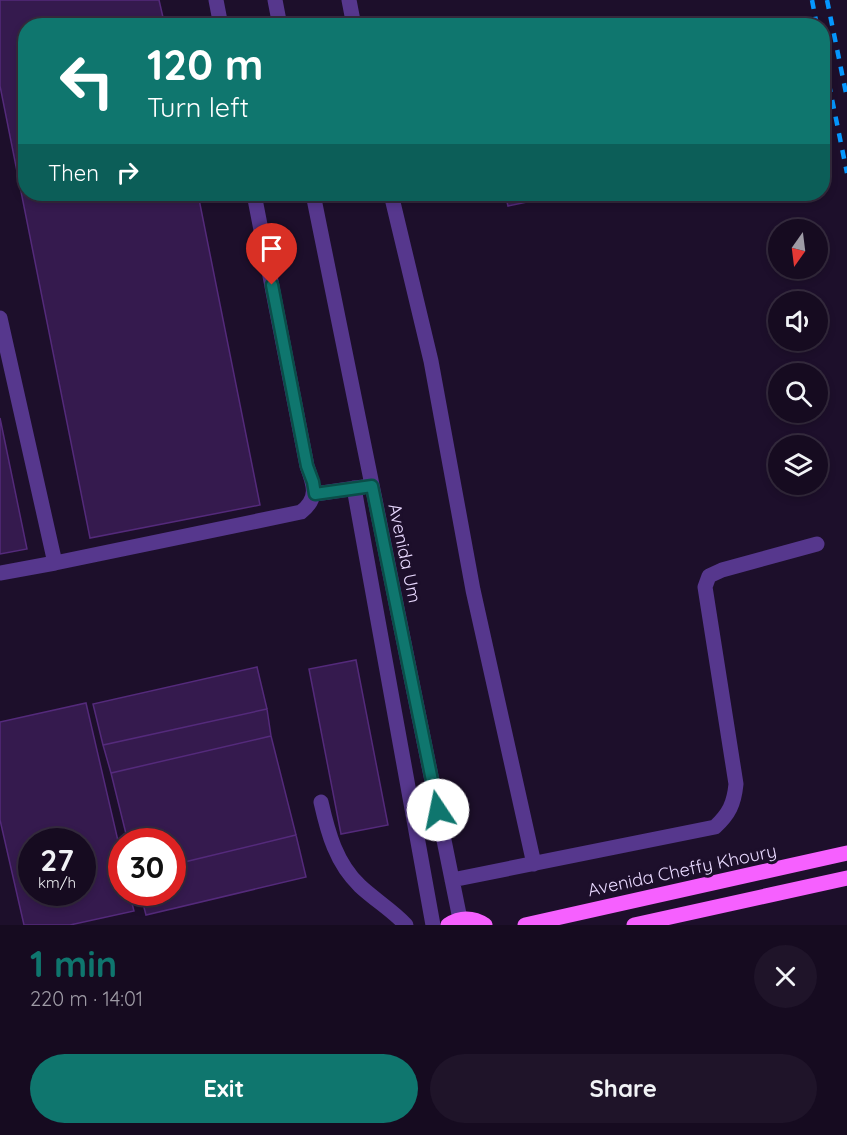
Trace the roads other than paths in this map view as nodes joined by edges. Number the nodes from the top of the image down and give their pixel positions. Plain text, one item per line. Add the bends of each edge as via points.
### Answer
1 (216, 0) edge
2 (275, 0) edge
3 (349, 0) edge
4 (219, 18) edge
5 (278, 18) edge
6 (352, 18) edge
7 (255, 201) edge
8 (314, 201) edge
9 (393, 201) edge
10 (0, 318) edge
11 (372, 486) junction
12 (354, 488) junction
13 (315, 494) junction
14 (818, 544) dead end
15 (55, 563) junction
16 (0, 573) edge
17 (321, 802) dead end
18 (847, 853) edge
19 (534, 864) junction
20 (847, 878) edge
21 (452, 880) junction
22 (454, 922) edge
23 (406, 925) edge
24 (433, 925) edge
25 (485, 925) edge
26 (525, 925) edge
27 (634, 925) edge

1 - 4 street
2 - 5 street
3 - 6 street
7 - 13 street
8 - 11 street, Avenida Um
9 - 19 street via 431,361 473,590
10 - 15 street
11 - 12 street
11 - 21 street, Avenida Um
12 - 13 street
12 - 24 street
13 - 15 street via 308,507 292,515
14 - 19 street via 722,570 710,576 705,587 736,784 734,802 726,817 715,827
15 - 16 street
17 - 23 street via 338,857 361,886
18 - 26 main road, Avenida Cheffy Khoury
19 - 21 street
20 - 27 main road
21 - 22 street, Avenida Um
22 - 25 main road via 476,920

